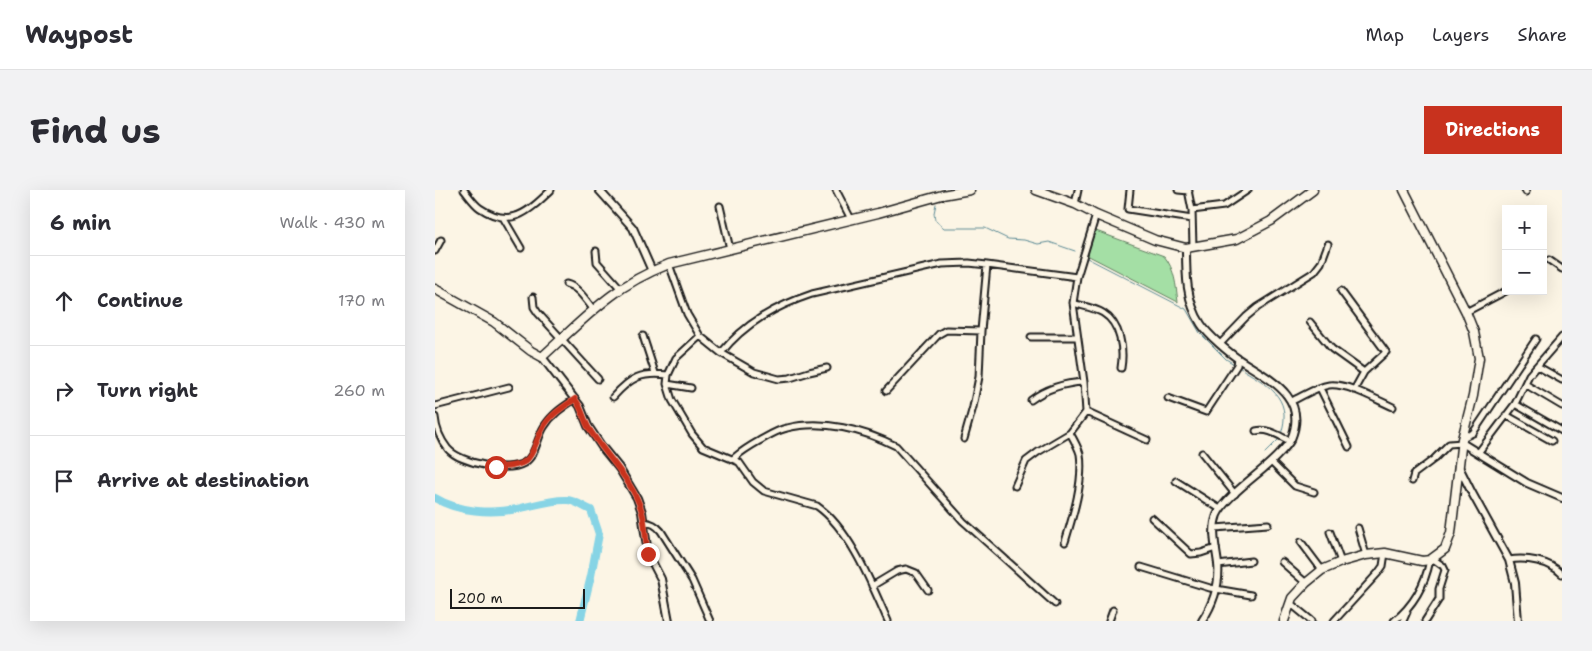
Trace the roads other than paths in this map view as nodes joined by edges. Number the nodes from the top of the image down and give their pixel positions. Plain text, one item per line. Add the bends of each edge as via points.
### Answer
1 (464, 190) edge
2 (551, 190) edge
3 (599, 190) edge
4 (836, 190) edge
5 (970, 190) edge
6 (1036, 190) edge
7 (1078, 190) edge
8 (1130, 190) edge
9 (1178, 190) edge
10 (1248, 190) edge
11 (1313, 190) edge
12 (1404, 190) edge
13 (1189, 191) edge
14 (1075, 204) junction
15 (720, 206) dead end
16 (1193, 210) junction
17 (1096, 215) junction
18 (504, 219) junction
19 (851, 219) junction
20 (1192, 219) junction
21 (441, 240) dead end
22 (1328, 244) dead end
23 (1190, 247) junction
24 (521, 248) dead end
25 (730, 249) junction
26 (596, 251) dead end
27 (435, 252) edge
28 (1549, 260) dead end
29 (669, 264) junction
30 (987, 265) junction
31 (1562, 270) edge
32 (651, 271) junction
33 (1077, 278) junction
34 (566, 284) dead end
35 (435, 289) edge
36 (621, 289) junction
37 (1341, 291) dead end
38 (1502, 293) edge
39 (533, 297) dead end
40 (1073, 303) junction
41 (593, 310) junction
42 (1465, 312) junction
43 (1310, 322) dead end
44 (981, 331) junction
45 (643, 336) dead end
46 (700, 336) junction
47 (1031, 337) dead end
48 (1562, 337) edge
49 (1077, 338) junction
50 (563, 339) junction
51 (1536, 339) dead end
52 (1221, 343) junction
53 (1560, 344) edge
54 (721, 353) junction
55 (542, 357) junction
56 (1236, 364) junction
57 (1537, 366) junction
58 (827, 368) dead end
59 (1121, 368) dead end
60 (1364, 372) junction
61 (655, 374) junction
62 (668, 375) junction
63 (598, 379) dead end
64 (1562, 380) edge
65 (1084, 382) junction
66 (667, 384) junction
67 (1525, 384) junction
68 (509, 387) dead end
69 (691, 388) dead end
70 (1320, 388) junction
71 (1354, 390) junction
72 (886, 391) dead end
73 (613, 397) dead end
74 (1168, 398) dead end
75 (575, 399) junction
76 (1031, 400) dead end
77 (1292, 401) junction
78 (1515, 404) junction
79 (435, 406) edge
80 (1562, 406) edge
81 (1393, 407) dead end
82 (1087, 412) junction
83 (1507, 415) junction
84 (435, 417) edge
85 (1562, 430) edge
86 (1256, 431) dead end
87 (1070, 433) junction
88 (964, 439) dead end
89 (1147, 440) dead end
90 (1462, 440) junction
91 (1552, 441) dead end
92 (1290, 442) junction
93 (1349, 447) dead end
94 (1202, 453) dead end
95 (1479, 453) junction
96 (734, 458) junction
97 (1272, 463) junction
98 (1459, 466) junction
99 (1176, 482) dead end
100 (1412, 482) dead end
101 (1015, 486) dead end
102 (1314, 492) dead end
103 (1235, 494) junction
104 (1562, 498) edge
105 (1221, 510) junction
106 (1151, 518) dead end
107 (644, 522) junction
108 (1268, 524) dead end
109 (1215, 528) junction
110 (1358, 528) dead end
111 (1330, 532) dead end
112 (1065, 542) dead end
113 (1301, 542) dead end
114 (1216, 548) junction
115 (1385, 554) junction
116 (1366, 555) junction
117 (1431, 559) junction
118 (1251, 560) dead end
119 (1509, 560) junction
120 (1282, 562) dead end
121 (1341, 562) junction
122 (1218, 565) junction
123 (1141, 567) dead end
124 (1322, 570) junction
125 (1562, 574) edge
126 (1306, 583) junction
127 (872, 586) junction
128 (1217, 588) junction
129 (928, 590) dead end
130 (1251, 595) dead end
131 (1290, 603) junction
132 (1055, 604) dead end
133 (1408, 609) junction
134 (1113, 610) dead end
135 (669, 621) edge
136 (710, 621) edge
137 (888, 621) edge
138 (1109, 621) edge
139 (1202, 621) edge
140 (1284, 621) edge
141 (1312, 621) edge
142 (1334, 621) edge
143 (1394, 621) edge
144 (1403, 621) edge
145 (1425, 621) edge
146 (1518, 621) edge

1 - 18 street via 478,207
2 - 18 street via 532,208
3 - 32 street via 633,228
4 - 19 street
5 - 19 main road
6 - 14 main road
7 - 14 street
8 - 20 street via 1127,208 1131,210
9 - 13 street
10 - 16 street via 1224,206
11 - 23 main road via 1271,221 1237,239
12 - 42 main road
13 - 16 street
14 - 17 main road
15 - 25 street
16 - 20 street
17 - 23 main road via 1155,240
17 - 33 street
18 - 24 street
19 - 25 main road
20 - 23 street
21 - 27 street
22 - 52 street via 1321,263 1313,272 1245,317
23 - 52 street via 1186,275 1189,296 1194,311 1209,333
25 - 29 main road
26 - 36 street via 597,262
28 - 31 street
29 - 32 main road
29 - 46 street via 687,314
30 - 33 street
30 - 44 street
30 - 54 street via 942,264 804,296 746,327
32 - 36 main road
33 - 40 street
34 - 41 street via 578,290
35 - 55 main road via 494,322
36 - 41 main road
37 - 60 street via 1386,352
38 - 42 street
39 - 50 street via 534,307
40 - 49 street
40 - 59 street via 1103,313 1113,321 1121,345
41 - 50 main road
42 - 90 main road via 1475,332 1479,358
43 - 60 street via 1332,349
44 - 72 street via 946,330 939,334
44 - 88 street via 979,377
45 - 61 street
46 - 54 street
46 - 62 street via 676,358
47 - 49 street
48 - 53 street
49 - 65 street
50 - 55 main road
50 - 63 street
51 - 90 street via 1473,433
52 - 56 street
53 - 57 street
54 - 58 street via 754,372 779,379
55 - 75 street
56 - 74 street via 1206,412
56 - 77 street via 1277,384
57 - 64 street
57 - 67 street
60 - 71 street
61 - 62 street
61 - 73 street via 646,374 624,385
62 - 66 street
65 - 76 street via 1058,386
65 - 82 street
66 - 69 street
66 - 96 street via 672,400 698,442 711,451
67 - 78 street
67 - 80 street
68 - 79 street
70 - 71 street via 1329,385
70 - 77 street
70 - 93 street
71 - 81 street
75 - 84 street via 557,411 544,427 529,458 513,467 477,464 449,450 436,428
75 - 107 street via 588,426 637,498
77 - 92 street via 1295,418
78 - 83 street
78 - 85 street
82 - 87 street
82 - 89 street
83 - 91 street
83 - 95 street
86 - 92 street via 1268,430
87 - 101 street via 1027,461
87 - 112 street via 1080,455 1078,496
90 - 95 street
90 - 98 main road
90 - 100 street via 1449,444 1414,474
92 - 97 street
94 - 103 street
95 - 104 street via 1527,483
96 - 127 street via 764,491 817,506 824,511 849,541
96 - 132 street via 777,431 807,425 833,426 883,440 896,446 963,521
97 - 102 street via 1295,486
97 - 103 street
98 - 117 main road via 1451,533 1445,549
98 - 119 street
99 - 105 street
103 - 105 street
105 - 109 street
106 - 114 street via 1191,554
107 - 135 street via 648,554 661,579
107 - 136 street via 661,531 691,580
108 - 109 street
109 - 114 street
110 - 116 street
111 - 121 street
113 - 124 street
114 - 122 street
115 - 116 main road
115 - 117 main road via 1423,561
115 - 142 street via 1378,573
116 - 121 main road
117 - 133 street via 1422,586
117 - 145 street via 1445,570 1439,599
118 - 122 street
119 - 125 street via 1531,560 1554,567
119 - 146 street via 1515,583
120 - 126 street
121 - 124 main road
122 - 128 street
123 - 128 street
124 - 126 main road
126 - 131 main road
127 - 129 street via 906,568 916,573
127 - 137 street
128 - 130 street
128 - 139 street
131 - 140 main road
131 - 141 street
133 - 143 street
133 - 144 street
134 - 138 street

